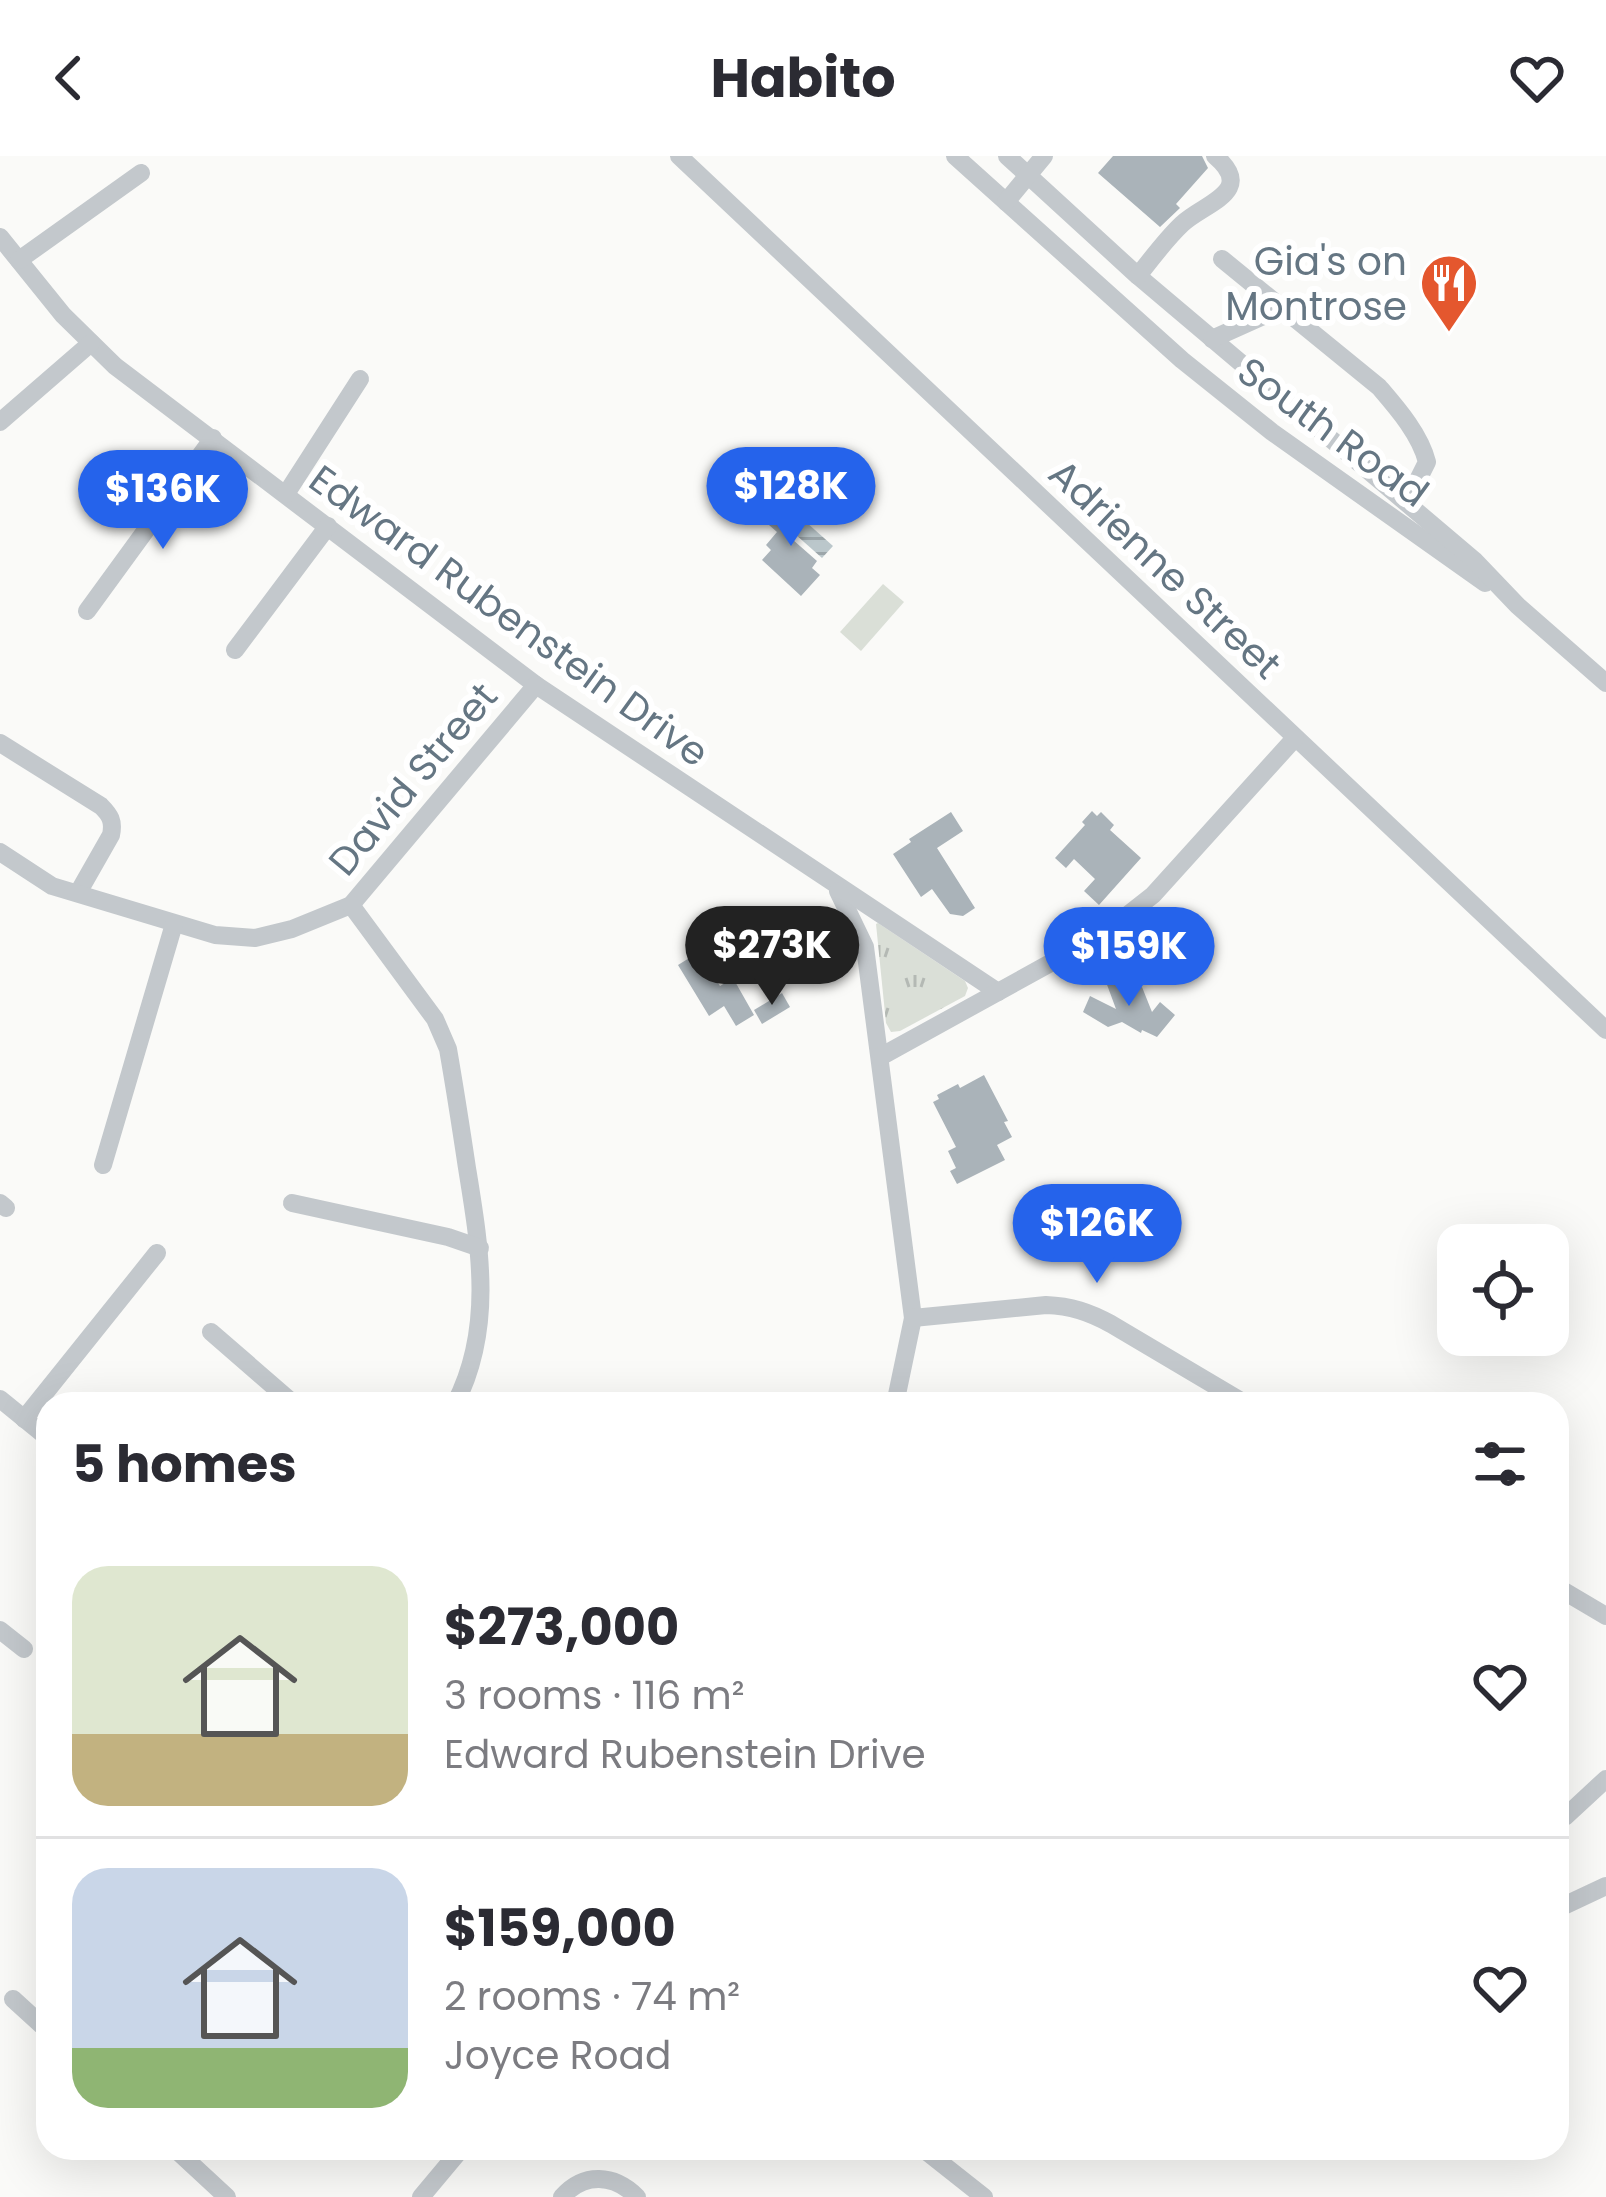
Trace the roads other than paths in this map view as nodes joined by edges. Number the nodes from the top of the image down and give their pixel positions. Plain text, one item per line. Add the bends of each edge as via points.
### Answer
1 (679, 156) edge
2 (956, 156) edge
3 (1007, 156) edge
4 (1043, 156) edge
5 (1215, 156) edge
6 (141, 173) dead end
7 (1028, 176) junction
8 (1006, 202) junction
9 (0, 237) edge
10 (1222, 259) dead end
11 (19, 260) junction
12 (1138, 276) junction
13 (1281, 308) junction
14 (1212, 339) junction
15 (91, 343) junction
16 (360, 379) dead end
17 (0, 422) edge
18 (213, 438) junction
19 (286, 494) junction
20 (1407, 502) junction
21 (328, 526) junction
22 (1518, 606) junction
23 (87, 611) dead end
24 (235, 650) dead end
25 (1606, 683) edge
26 (536, 685) junction
27 (1295, 738) junction
28 (0, 743) edge
29 (0, 852) edge
30 (836, 886) junction
31 (78, 893) junction
32 (351, 905) junction
33 (174, 923) junction
34 (998, 992) junction
35 (1606, 1030) edge
36 (880, 1057) junction
37 (103, 1165) dead end
38 (292, 1203) dead end
39 (480, 1249) junction
40 (157, 1253) dead end
41 (913, 1318) junction
42 (211, 1332) dead end
43 (46, 1392) edge
44 (280, 1392) edge
45 (459, 1392) edge
46 (898, 1392) edge
47 (1226, 1392) edge
48 (0, 1399) edge
49 (36, 1404) edge
50 (24, 1419) junction
51 (36, 1428) edge
52 (1569, 1595) edge
53 (1606, 1616) edge
54 (0, 1630) edge
55 (24, 1649) dead end
56 (1606, 1779) edge
57 (1569, 1812) edge
58 (1606, 1886) edge
59 (1569, 1904) edge
60 (13, 1999) dead end
61 (36, 2020) edge
62 (187, 2160) edge
63 (452, 2160) edge
64 (937, 2160) edge
65 (227, 2197) edge
66 (421, 2197) edge
67 (562, 2197) edge
68 (638, 2197) edge
69 (984, 2197) edge

1 - 27 street, Adrienne Street
2 - 8 street, South Road
3 - 7 street, South Road
4 - 7 street
5 - 12 street via 1229,170 1227,192 1187,219
6 - 11 street
7 - 8 street
7 - 12 street, South Road
8 - 22 street, South Road via 1254,418
9 - 11 street, Edward Rubenstein Drive
10 - 13 street
11 - 15 street, Edward Rubenstein Drive
12 - 14 street, South Road
13 - 14 street
13 - 20 street via 1378,387 1418,440 1426,461
14 - 20 street, South Road
15 - 17 street
15 - 18 street, Edward Rubenstein Drive
16 - 19 street
18 - 19 street, Edward Rubenstein Drive
18 - 23 street
19 - 21 street, Edward Rubenstein Drive
20 - 22 street, South Road
21 - 24 street
21 - 26 street, Edward Rubenstein Drive
22 - 25 street, South Road
26 - 30 street, Edward Rubenstein Drive
26 - 32 street, David Street
27 - 34 street via 1153,895
27 - 35 street, Adrienne Street
28 - 31 street via 110,815 111,835
29 - 31 street, David Street
30 - 34 street, Edward Rubenstein Drive
30 - 36 street via 865,947
31 - 33 street, David Street
32 - 33 street, David Street via 255,938
32 - 39 street via 443,1034
33 - 37 street
34 - 36 street
36 - 41 street
38 - 39 street
39 - 45 street via 480,1323
40 - 43 street
41 - 46 street
41 - 47 street via 1068,1306
42 - 44 street
48 - 50 street
49 - 50 street
50 - 51 street
52 - 53 street
54 - 55 street
56 - 57 street
58 - 59 street
60 - 61 street
62 - 65 street
63 - 66 street
64 - 69 street
67 - 68 street via 578,2182 597,2179

